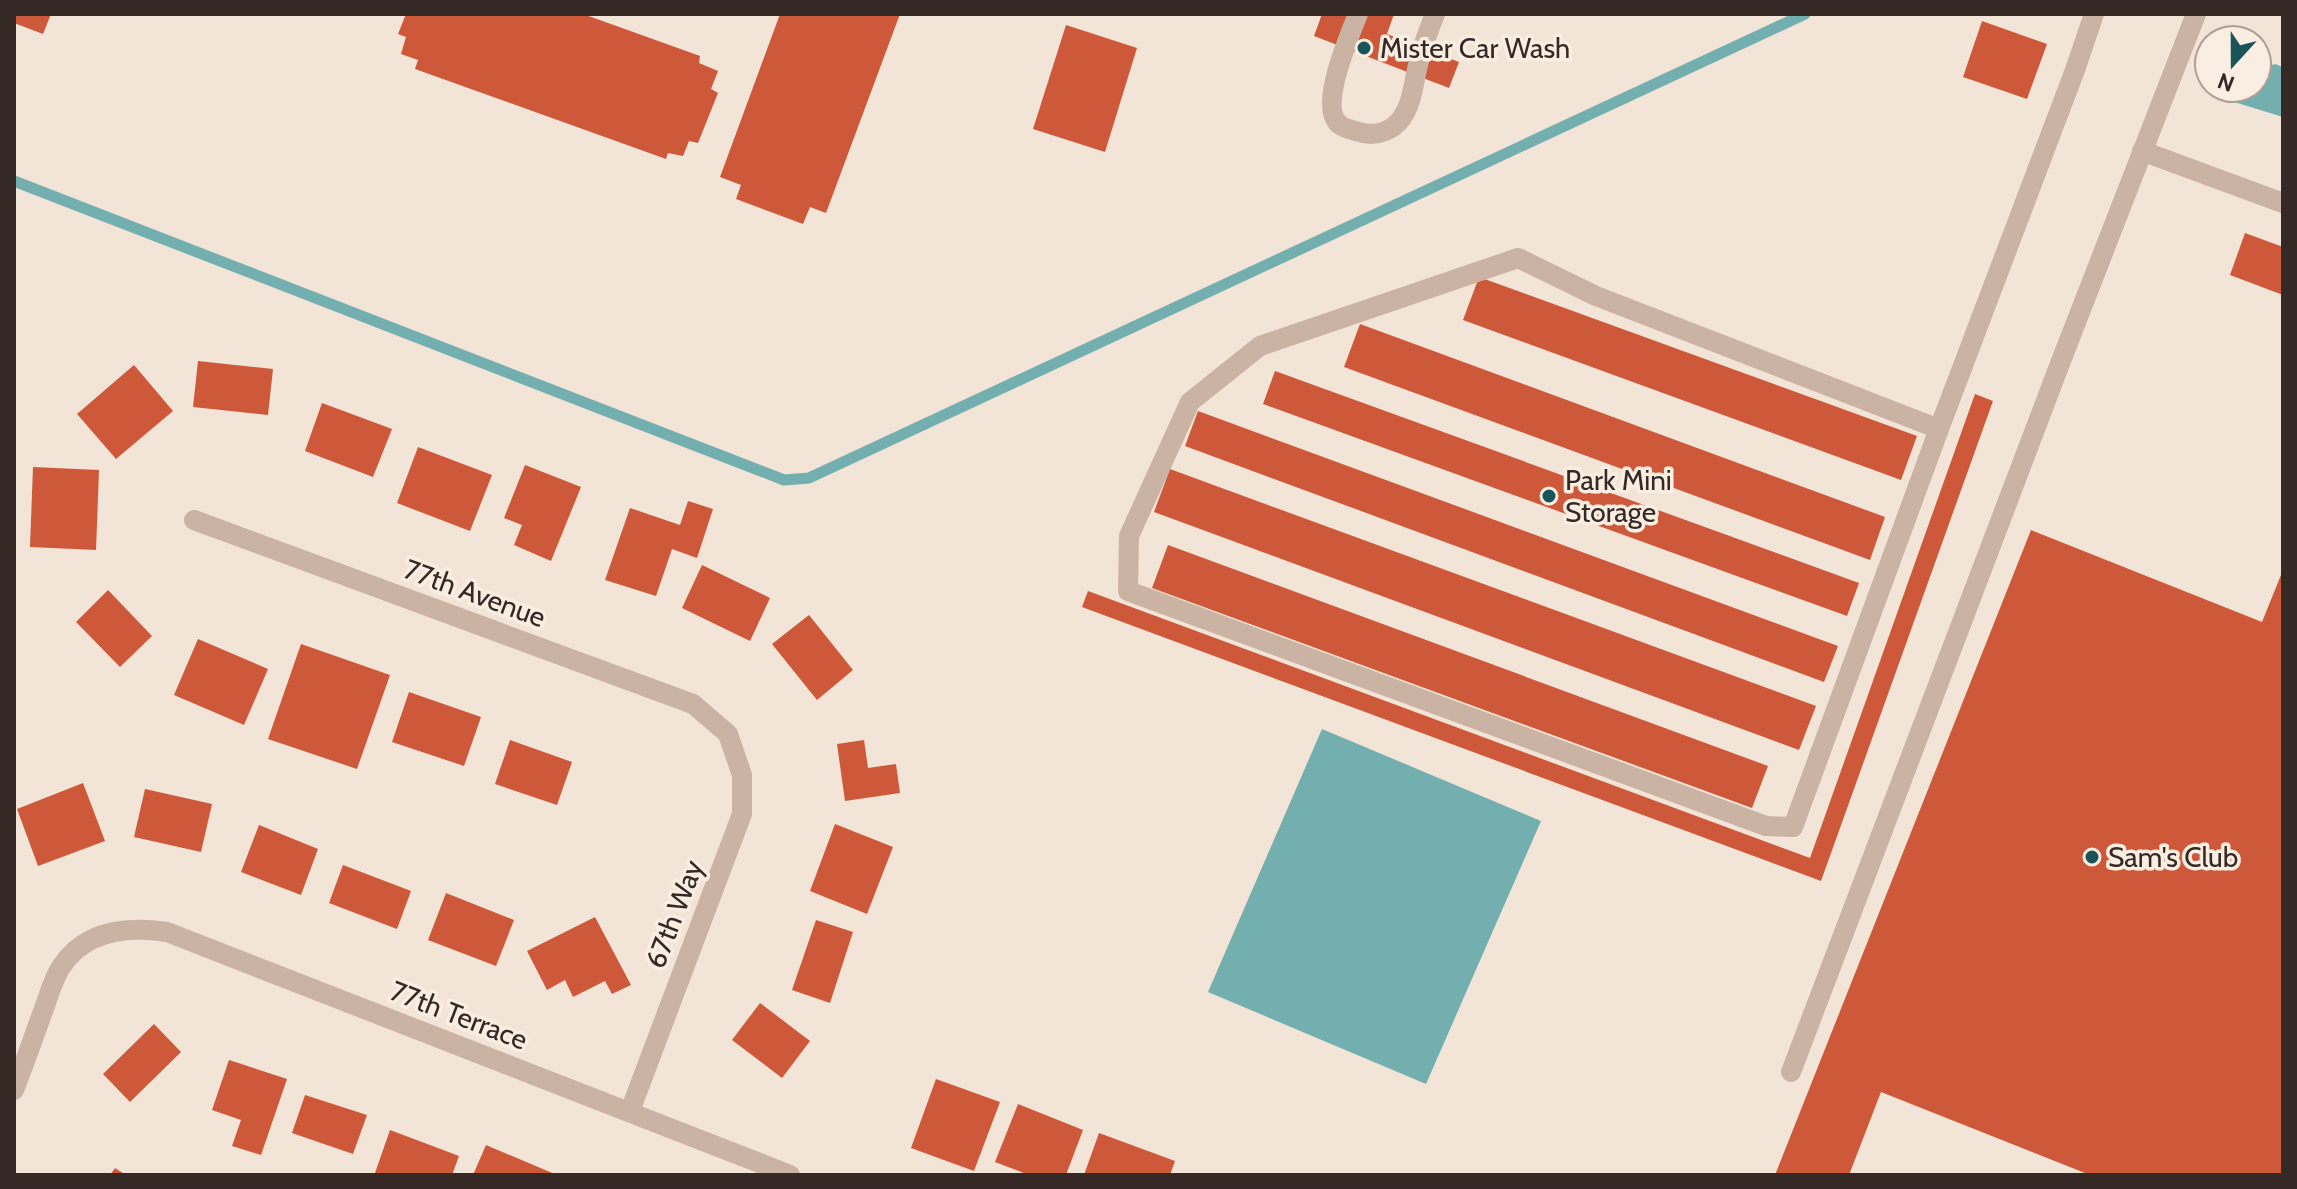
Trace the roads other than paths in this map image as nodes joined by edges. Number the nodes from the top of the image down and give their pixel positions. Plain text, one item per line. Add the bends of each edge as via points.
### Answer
1 (1358, 14) edge
2 (1435, 14) edge
3 (2094, 14) edge
4 (2196, 14) edge
5 (2142, 151) junction
6 (2283, 203) edge
7 (1939, 429) junction
8 (194, 520) dead end
9 (728, 734) joint
10 (1791, 1072) dead end
11 (14, 1090) edge
12 (630, 1111) junction
13 (790, 1175) edge

1 - 2 street via 1338,67 1331,108 1339,124 1372,135 1403,117
3 - 7 street
4 - 5 street
5 - 6 street
5 - 10 street
7 - 7 street via 1793,827 1766,826 1128,591 1129,536 1190,402 1260,346 1518,258 1596,296
8 - 9 street, 77th Avenue via 693,704
9 - 12 street, 67th Way via 742,775 742,814
11 - 12 street, 77th Terrace via 62,965 104,934 133,929 167,932
12 - 13 street, 77th Terrace

